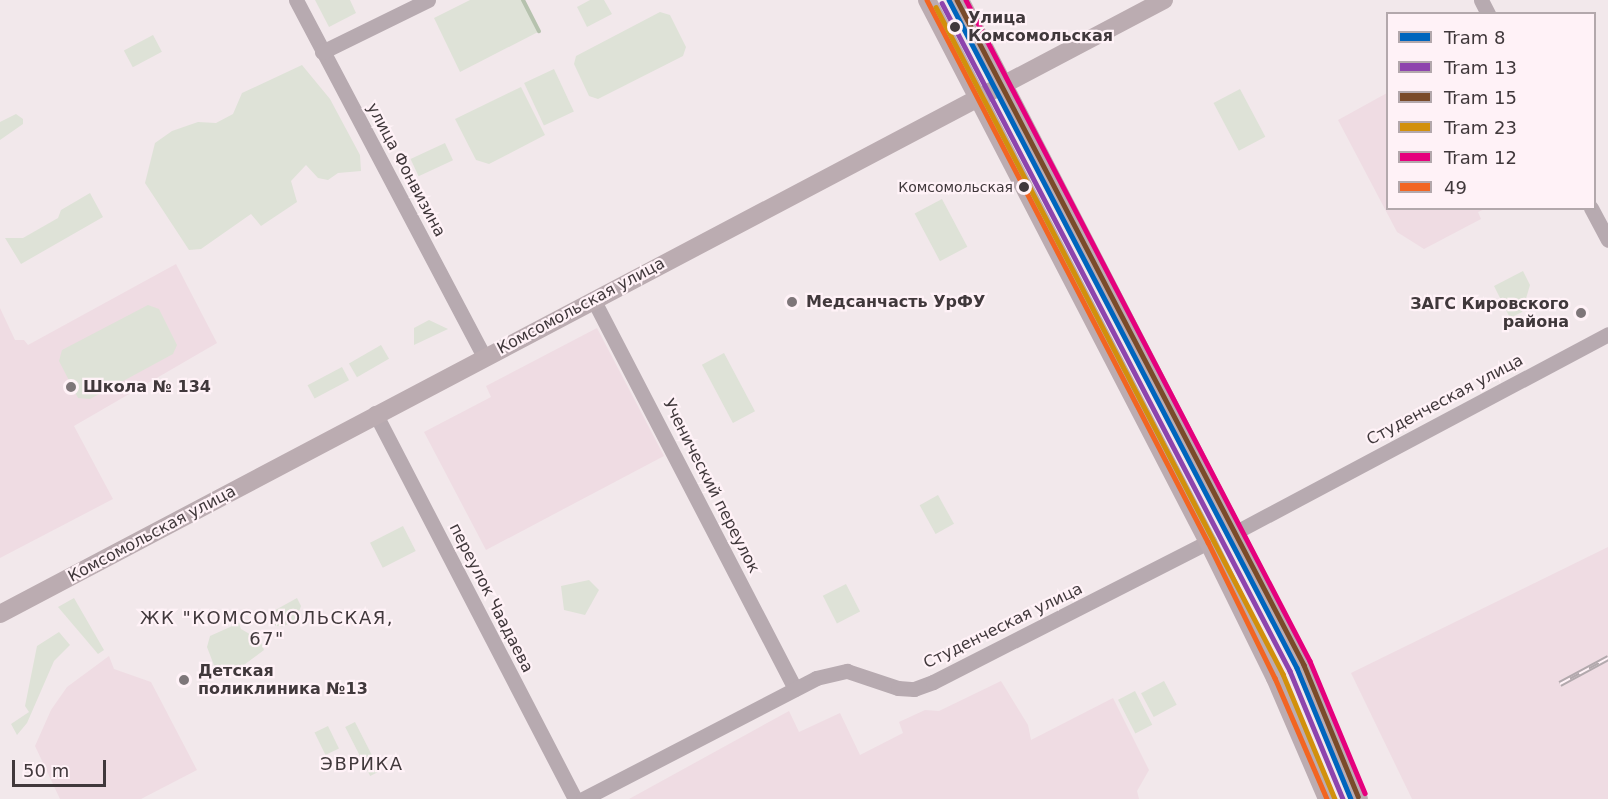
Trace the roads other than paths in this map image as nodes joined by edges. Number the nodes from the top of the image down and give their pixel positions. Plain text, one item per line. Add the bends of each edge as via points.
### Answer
1 (296, 0) edge
2 (428, 0) edge
3 (927, 0) edge
4 (960, 0) edge
5 (1164, 0) edge
6 (322, 52) junction
7 (1004, 84) junction
8 (979, 97) junction
9 (1592, 210) edge
10 (1608, 240) edge
11 (593, 299) junction
12 (1608, 333) edge
13 (485, 358) junction
14 (375, 413) junction
15 (1236, 531) junction
16 (1208, 542) junction
17 (0, 614) edge
18 (795, 689) junction
19 (575, 799) edge
20 (583, 799) edge
21 (1327, 799) edge
22 (1359, 799) edge

1 - 6 street, улица Фонвизина
2 - 6 street
3 - 8 main road
4 - 7 main road
5 - 7 main road, Комсомольская улица
6 - 13 street, улица Фонвизина
7 - 8 main road, Комсомольская улица
7 - 15 main road
8 - 11 main road, Комсомольская улица
8 - 16 main road
9 - 10 street
11 - 13 main road, Комсомольская улица
11 - 18 street, Ученический переулок
12 - 15 street, Студенческая улица
13 - 14 main road, Комсомольская улица
14 - 17 main road, Комсомольская улица
14 - 19 street, переулок Чаадаева
15 - 22 main road via 1303,664
16 - 18 street, Студенческая улица via 914,689 898,688 848,671 816,678
16 - 21 main road via 1275,678
18 - 20 street, Студенческая улица

